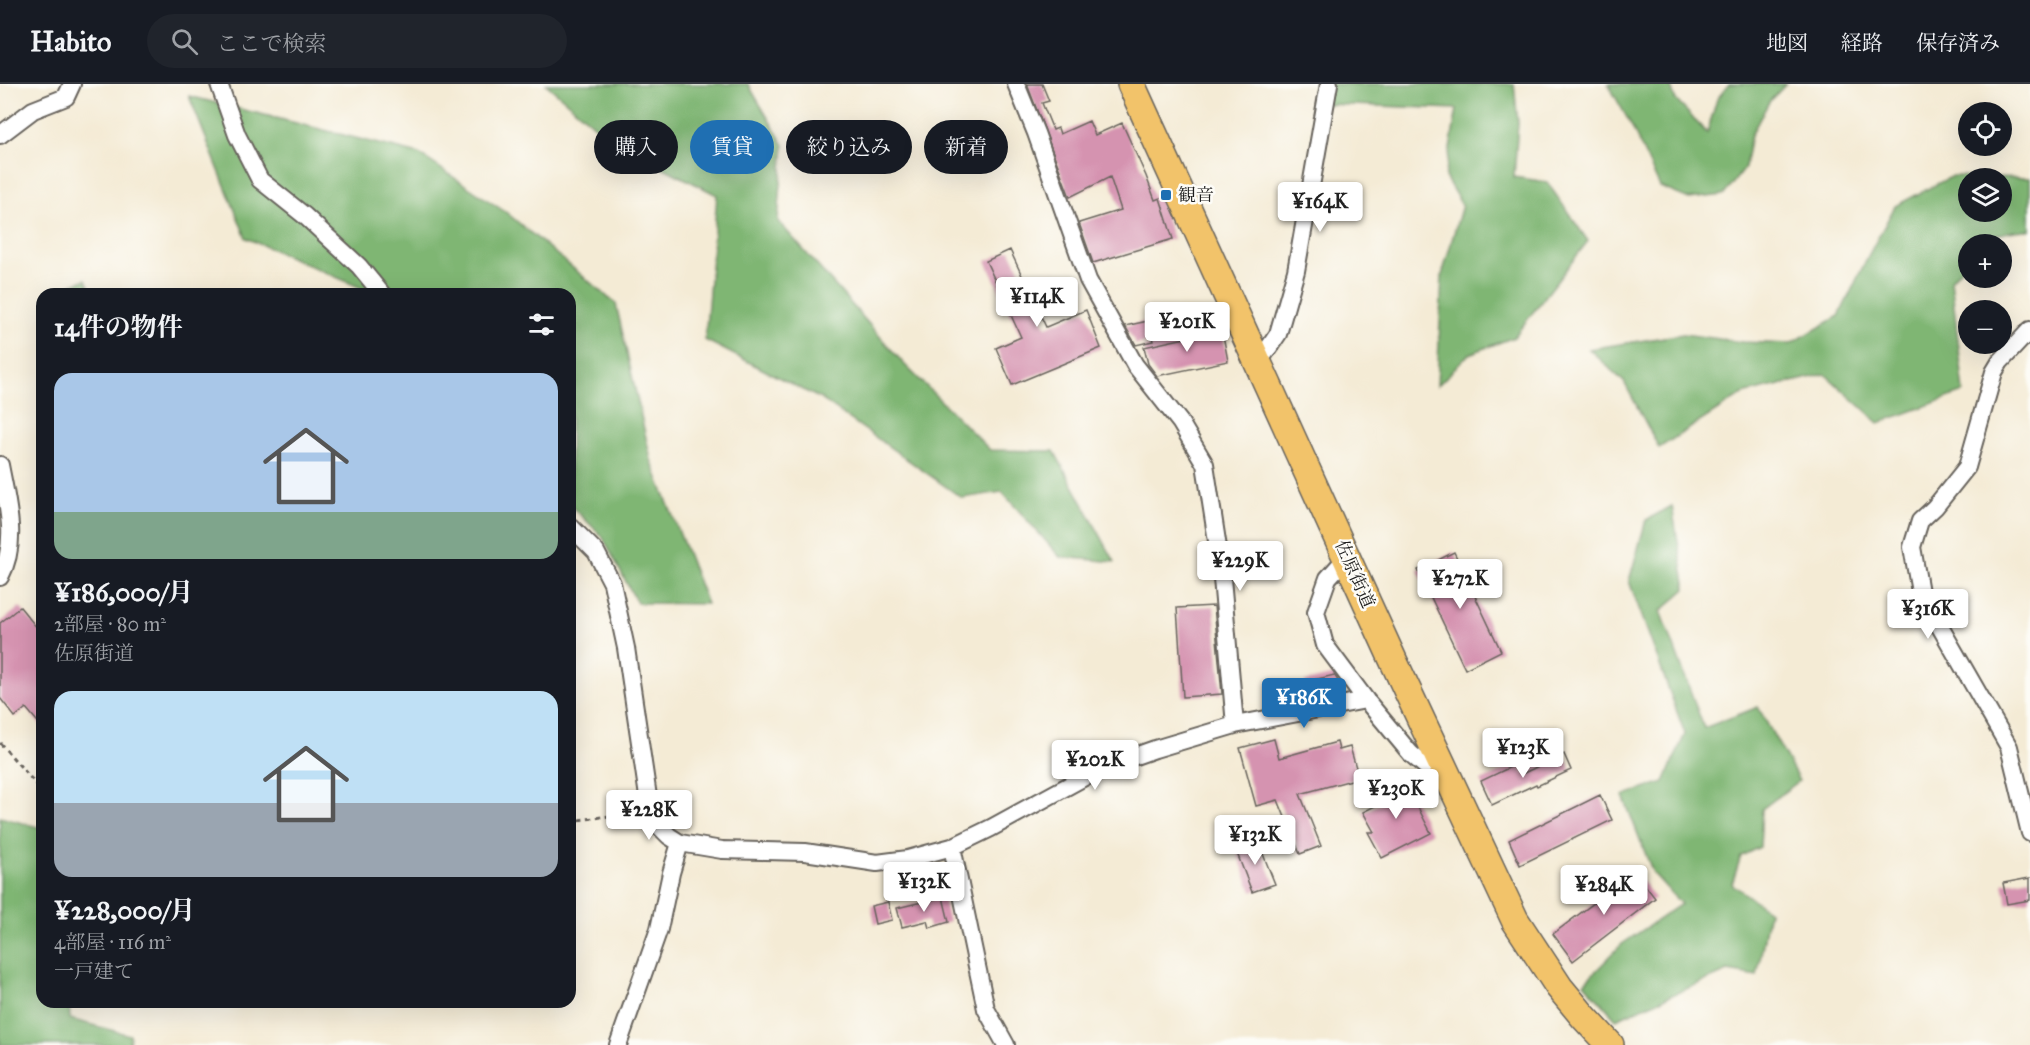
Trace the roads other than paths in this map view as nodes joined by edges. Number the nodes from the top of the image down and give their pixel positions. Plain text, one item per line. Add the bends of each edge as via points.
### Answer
1 (72, 84) edge
2 (219, 84) edge
3 (1016, 84) edge
4 (1131, 84) edge
5 (1329, 84) edge
6 (0, 135) edge
7 (377, 288) edge
8 (2030, 330) edge
9 (1259, 362) junction
10 (0, 465) edge
11 (576, 532) edge
12 (1347, 557) junction
13 (0, 577) edge
14 (1366, 700) junction
15 (1235, 725) junction
16 (1454, 790) junction
17 (2030, 833) edge
18 (680, 843) junction
19 (952, 848) junction
20 (618, 1045) edge
21 (1006, 1045) edge
22 (1610, 1045) edge

1 - 6 street via 66,97 33,111
2 - 7 street via 237,135 260,180 305,216
3 - 15 street via 1088,280 1135,365 1180,422 1205,464 1221,567
4 - 9 highway, 佐原街道
5 - 9 street via 1296,271 1278,334
8 - 17 street via 1994,372 1967,467 1920,521 1912,547 1920,592 2009,747
9 - 12 highway, 佐原街道
10 - 13 street via 11,527 7,564
11 - 18 street via 596,552 612,583 626,648 650,810 660,828
12 - 14 street via 1328,578 1316,612 1325,645
12 - 16 highway, 佐原街道
14 - 15 street
14 - 16 street via 1411,754
15 - 19 street via 1101,768
16 - 22 highway, 佐原街道 via 1515,920 1560,987
18 - 19 street via 722,850 806,852 877,862
18 - 20 street via 659,929
19 - 21 street via 986,1009

